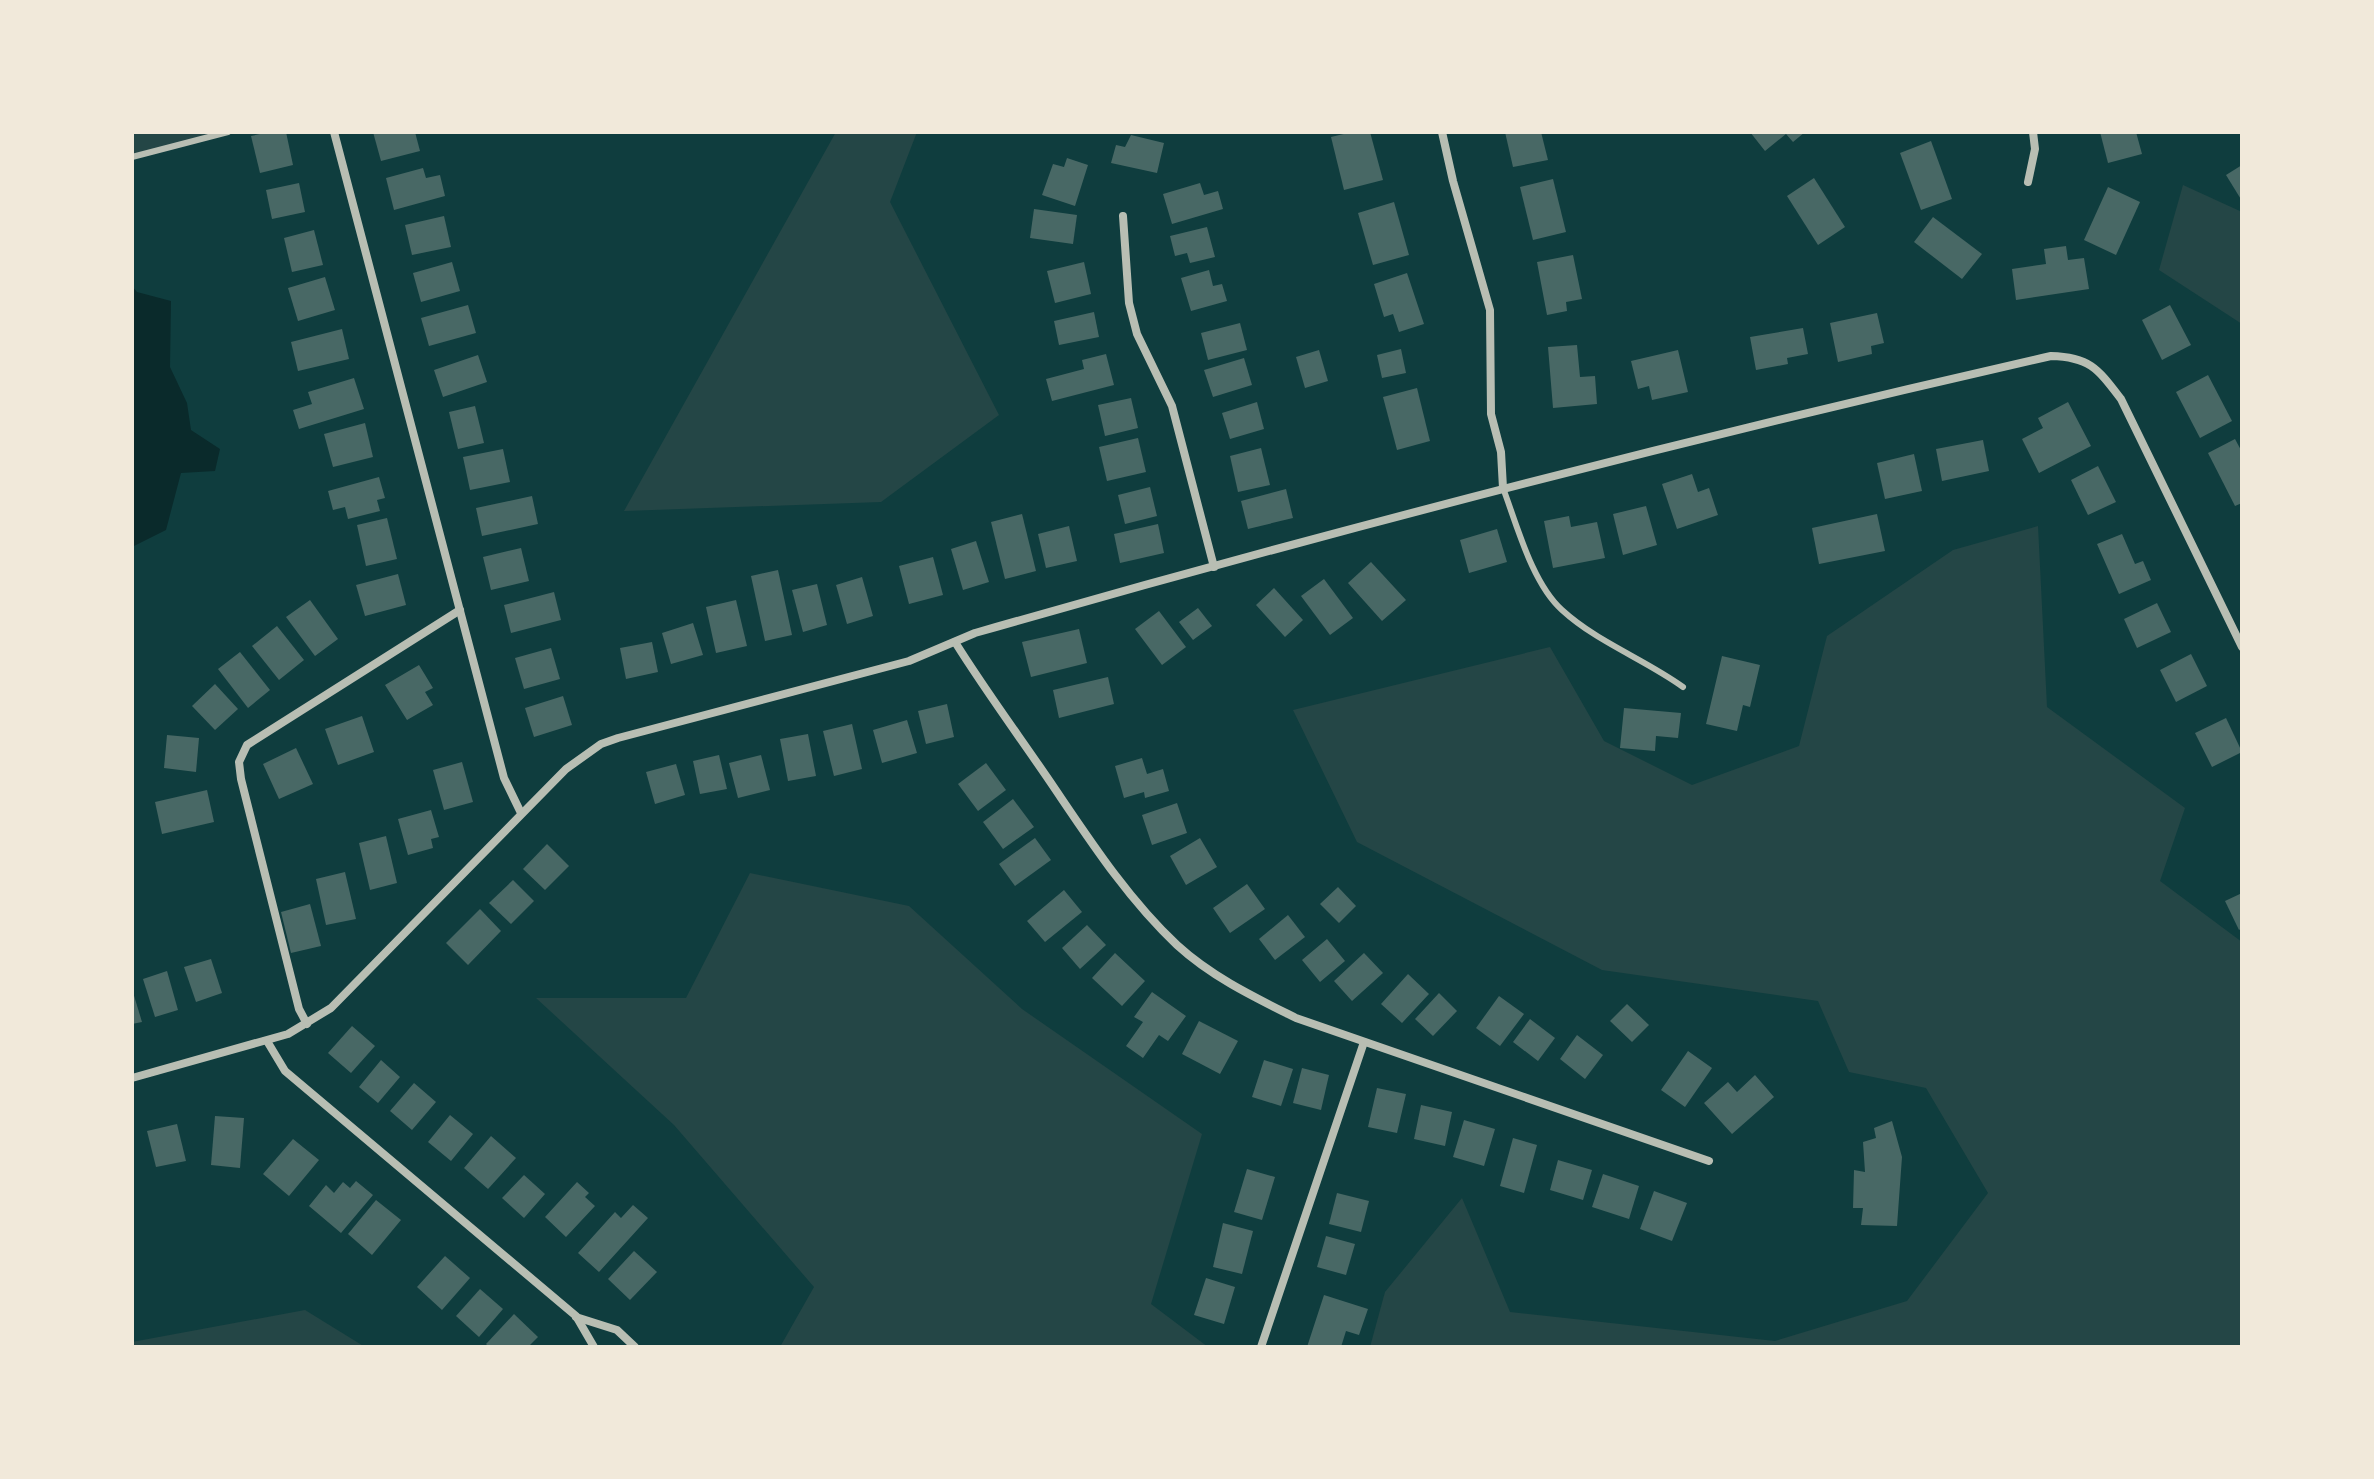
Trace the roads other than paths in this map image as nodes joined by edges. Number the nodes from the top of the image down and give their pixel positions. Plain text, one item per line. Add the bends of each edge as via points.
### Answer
1 (228, 132) edge
2 (334, 132) edge
3 (1442, 132) edge
4 (2033, 132) edge
5 (132, 157) edge
6 (2028, 182) dead end
7 (1123, 216) dead end
8 (1503, 488) junction
9 (1214, 567) junction
10 (460, 610) junction
11 (955, 642) junction
12 (2242, 647) edge
13 (1683, 687) dead end
14 (521, 813) junction
15 (307, 1024) junction
16 (267, 1041) junction
17 (1364, 1042) junction
18 (132, 1078) edge
19 (1709, 1161) dead end
20 (576, 1316) junction
21 (594, 1347) edge
22 (635, 1347) edge
23 (1261, 1347) edge

1 - 5 lane
2 - 10 street
3 - 8 street via 1490,310 1491,414
4 - 6 street
7 - 9 street via 1129,303 1137,334 1172,406
8 - 9 street
8 - 12 street via 1841,404 2051,356 2074,356 2095,367 2121,399
8 - 13 lane via 1529,555 1561,609
9 - 11 street
10 - 14 street via 504,778
10 - 15 street via 247,745 239,762 263,872
11 - 14 street via 909,661 601,744
11 - 17 street via 1096,848 1139,906 1178,946 1249,995
14 - 15 street via 331,1008
15 - 16 street
16 - 18 street
16 - 20 street via 285,1071
17 - 19 street
17 - 23 street
20 - 21 street
20 - 22 street via 617,1330

